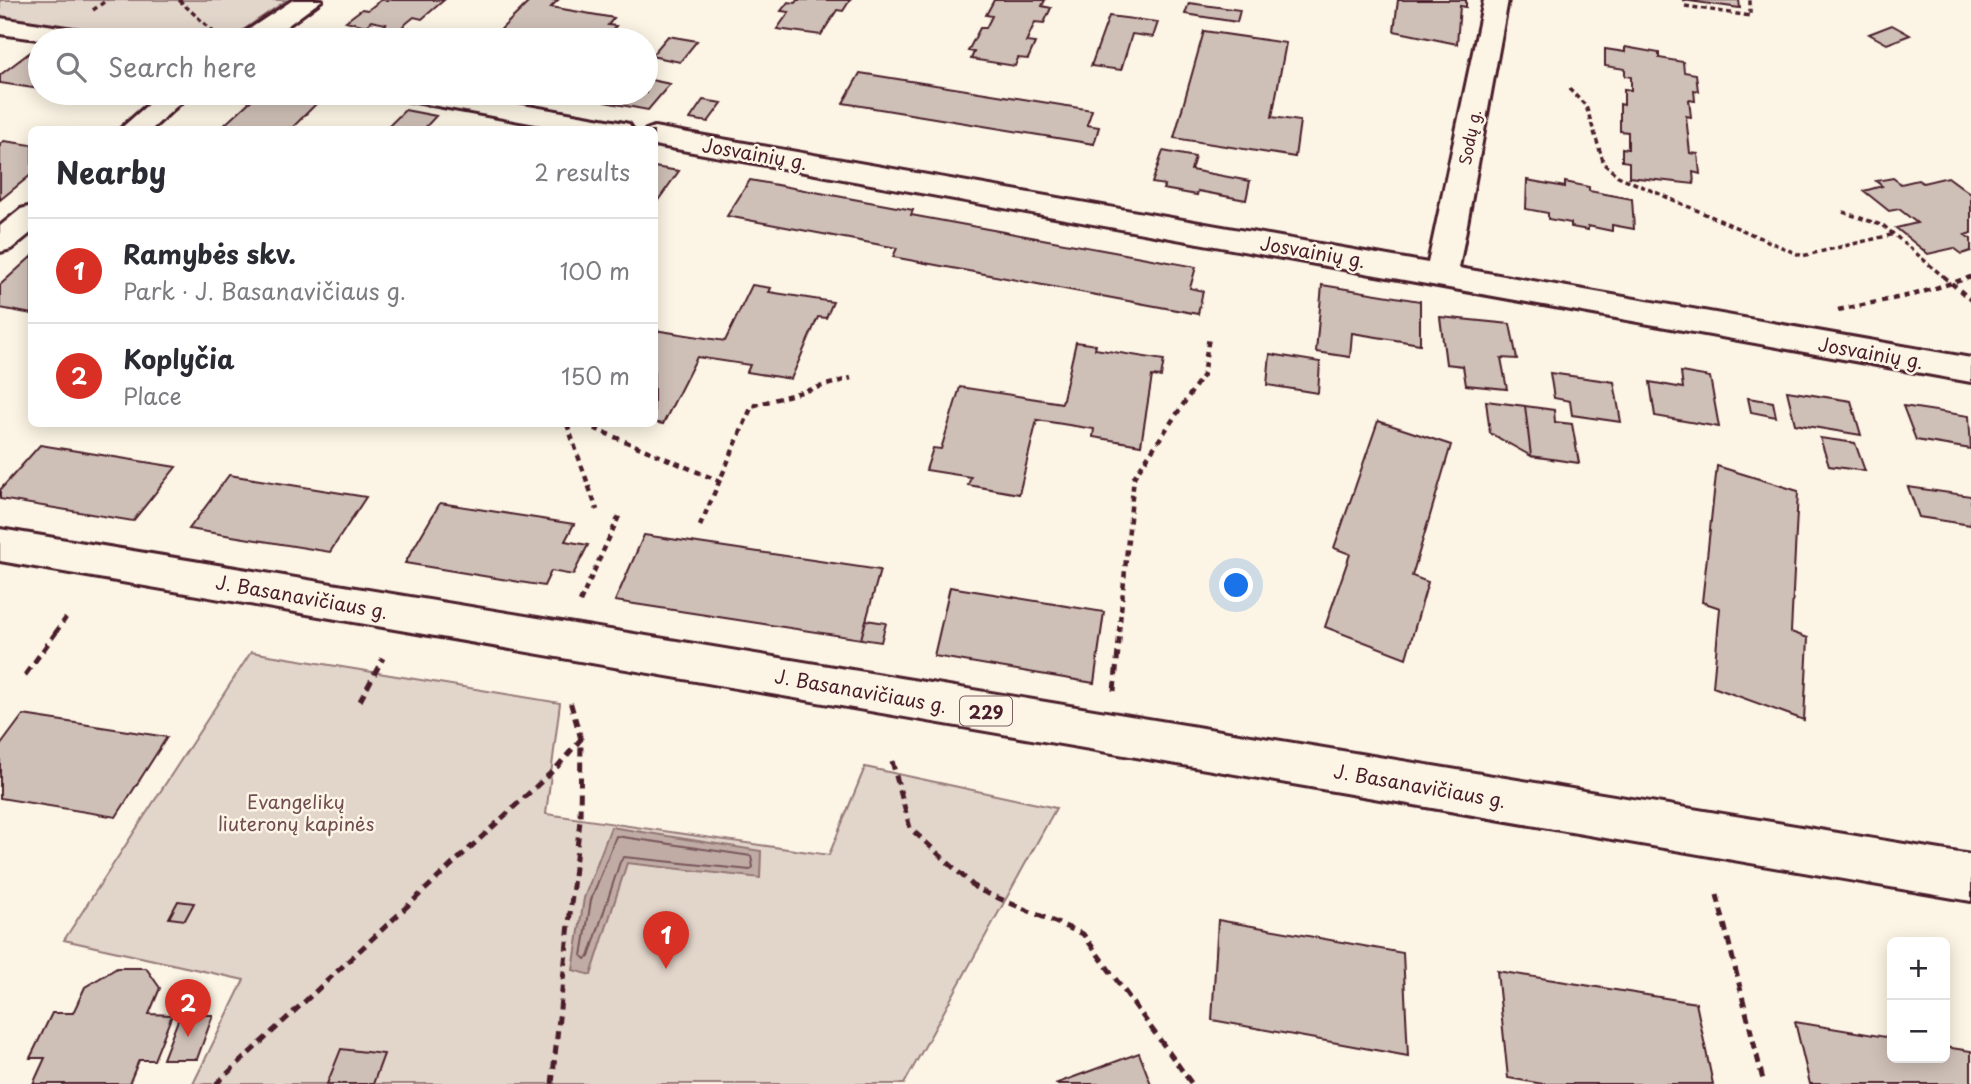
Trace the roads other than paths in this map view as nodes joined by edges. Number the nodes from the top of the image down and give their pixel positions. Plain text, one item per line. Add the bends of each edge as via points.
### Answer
1 (310, 0) edge
2 (1496, 0) edge
3 (0, 26) edge
4 (269, 28) edge
5 (28, 30) edge
6 (163, 105) edge
7 (478, 105) edge
8 (138, 126) edge
9 (596, 126) edge
10 (658, 137) edge
11 (28, 219) edge
12 (0, 242) edge
13 (1442, 274) junction
14 (1971, 370) edge
15 (0, 545) edge
16 (1971, 878) edge

1 - 4 street
2 - 13 street, Sodų g.
3 - 5 street
6 - 8 street
7 - 9 street
10 - 13 street, Josvainių g.
11 - 12 street
13 - 14 street, Josvainių g.
15 - 16 street, J. Basanavičiaus g. / 229

